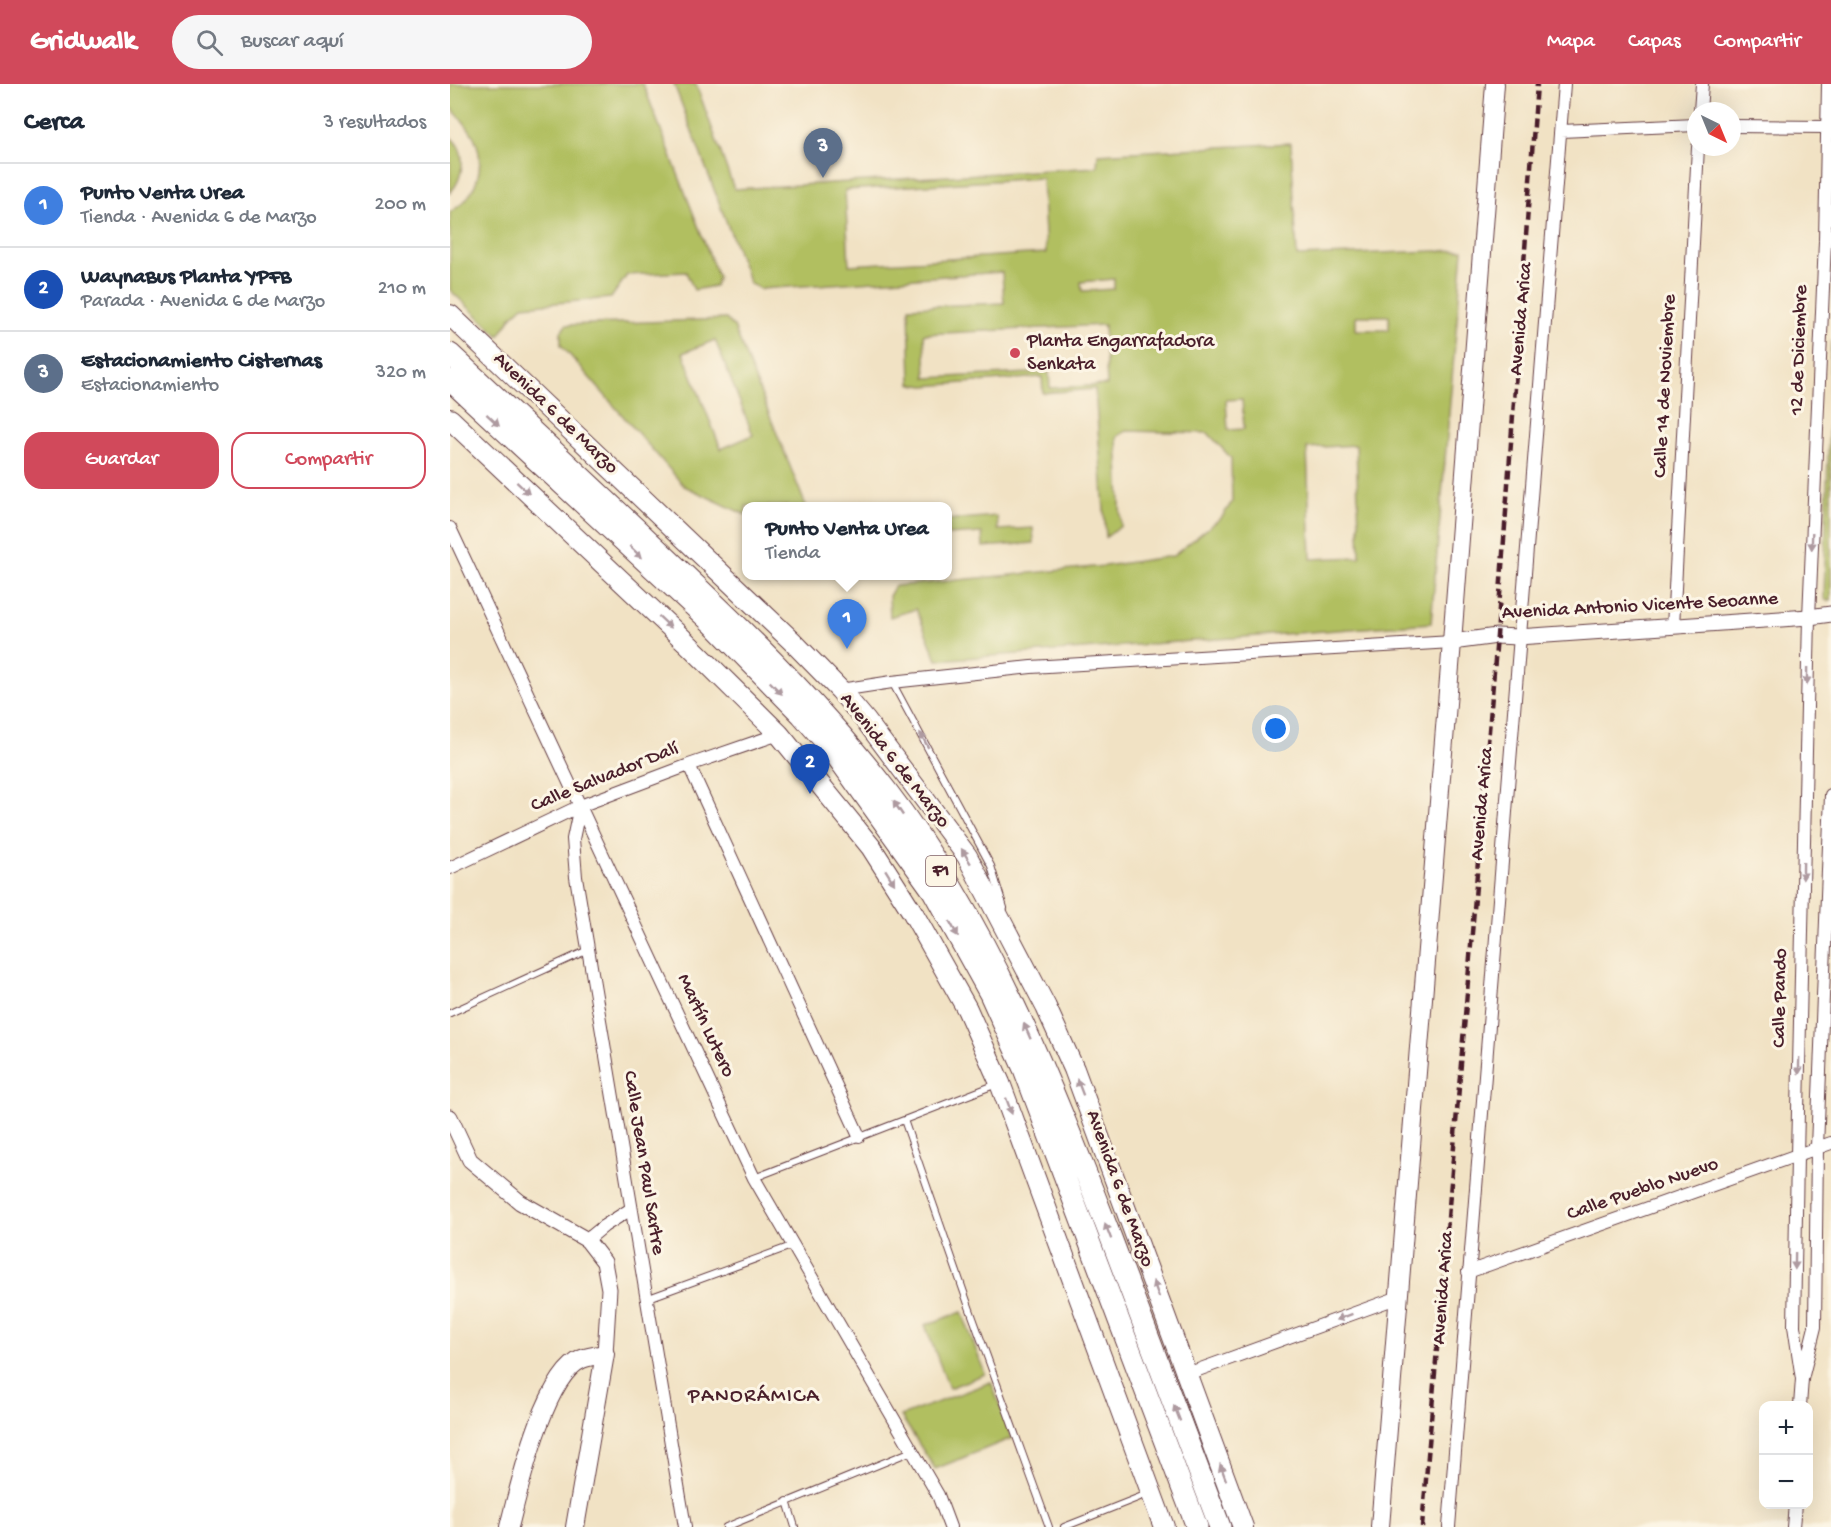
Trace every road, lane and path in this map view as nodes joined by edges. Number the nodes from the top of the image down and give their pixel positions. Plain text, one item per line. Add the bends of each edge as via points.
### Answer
1 (1495, 84) edge
2 (1563, 84) edge
3 (1701, 84) edge
4 (1828, 84) edge
5 (1700, 102) edge
6 (1687, 125) edge
7 (1741, 126) edge
8 (1828, 129) edge
9 (1561, 131) junction
10 (1698, 156) edge
11 (1828, 241) edge
12 (450, 315) edge
13 (450, 354) edge
14 (450, 380) edge
15 (450, 418) edge
16 (450, 528) edge
17 (1831, 614) edge
18 (1809, 617) junction
19 (1673, 627) junction
20 (1518, 637) junction
21 (1452, 642) junction
22 (892, 682) junction
23 (840, 690) junction
24 (779, 734) junction
25 (689, 765) junction
26 (1831, 795) edge
27 (580, 806) junction
28 (450, 868) edge
29 (1016, 946) junction
30 (588, 950) junction
31 (450, 1013) edge
32 (1000, 1083) junction
33 (450, 1118) edge
34 (903, 1120) junction
35 (859, 1136) junction
36 (1831, 1143) edge
37 (1817, 1148) junction
38 (1797, 1156) junction
39 (754, 1178) junction
40 (631, 1209) junction
41 (587, 1240) junction
42 (794, 1245) junction
43 (1468, 1272) junction
44 (1399, 1297) junction
45 (645, 1299) junction
46 (605, 1354) junction
47 (1187, 1374) junction
48 (1802, 1379) junction
49 (1800, 1401) edge
50 (912, 1451) junction
51 (1151, 1492) junction
52 (787, 1501) junction
53 (1795, 1509) edge
54 (508, 1527) edge
55 (575, 1527) edge
56 (685, 1527) edge
57 (726, 1527) edge
58 (795, 1527) edge
59 (950, 1527) edge
60 (1049, 1527) edge
61 (1064, 1527) edge
62 (1164, 1527) edge
63 (1197, 1527) edge
64 (1220, 1527) edge
65 (1244, 1527) edge
66 (1380, 1527) edge
67 (1449, 1527) edge
68 (1793, 1527) edge

1 - 21 main road
2 - 9 street, Avenida Arica
3 - 5 street
4 - 8 street, 12 de Diciembre
6 - 9 street
7 - 8 street
8 - 11 street, 12 de Diciembre
9 - 20 street, Avenida Arica
10 - 19 street, Calle 14 de Noviembre
11 -> 18 street, 12 de Diciembre
12 - 23 main road, Avenida 6 de Marzo
64 -> 13 highway, Avenida 6 de Marzo / F1 via 1049,1083 1009,990 951,886 887,791 799,690 724,611
14 -> 63 highway, F1 via 712,623 802,714 837,756 933,891 990,994 1024,1069
15 -> 24 main road
16 - 27 street, Martín Lutero
17 - 18 street, Avenida Antonio Vicente Seoanne
18 - 19 street, Avenida Antonio Vicente Seoanne
18 -> 38 street, Calle Pando
19 - 20 street, Avenida Antonio Vicente Seoanne
20 - 21 street, Avenida Antonio Vicente Seoanne
20 - 43 street, Avenida Arica
21 - 22 street via 1031,668
21 - 44 main road
22 - 23 street
29 -> 22 lane via 991,866
29 -> 23 main road, Avenida 6 de Marzo via 967,856
24 - 25 street, Calle Salvador Dalí
24 -> 32 main road via 871,847 967,1009
25 - 27 street, Calle Salvador Dalí
25 - 35 street
26 - 37 street, Calle Pando
27 - 28 street, Calle Salvador Dalí
27 - 30 street, Calle Jean Paul Sartre via 573,839
27 - 39 street, Martín Lutero
47 -> 29 main road, Avenida 6 de Marzo via 1074,1069
30 - 31 lane
30 - 40 street, Calle Jean Paul Sartre
32 - 34 lane
32 -> 51 main road
33 - 41 street via 470,1160 520,1202
34 - 35 lane
34 - 60 lane
35 - 39 lane
36 - 37 street, Calle Pueblo Nuevo
37 - 38 street, Calle Pueblo Nuevo
37 - 48 street, Calle Pando via 1815,1327
38 - 43 street, Calle Pueblo Nuevo
38 -> 48 street, Calle Pando via 1794,1326
39 - 42 street, Martín Lutero
40 - 41 street
40 - 45 street, Calle Jean Paul Sartre
41 - 46 street via 604,1262 609,1289
42 - 45 lane
42 - 50 street, Martín Lutero
43 - 67 street, Avenida Arica
44 -> 47 street
44 - 66 main road
45 - 56 street, Calle Jean Paul Sartre
46 - 54 main road via 582,1359 566,1371 550,1395
46 - 55 main road
65 -> 47 main road, Avenida 6 de Marzo
48 - 49 street, Calle Pando
50 - 52 lane
50 - 59 street, Martín Lutero via 938,1495
51 - 61 lane
51 - 62 main road
52 - 57 lane
52 - 58 lane
53 - 68 street

